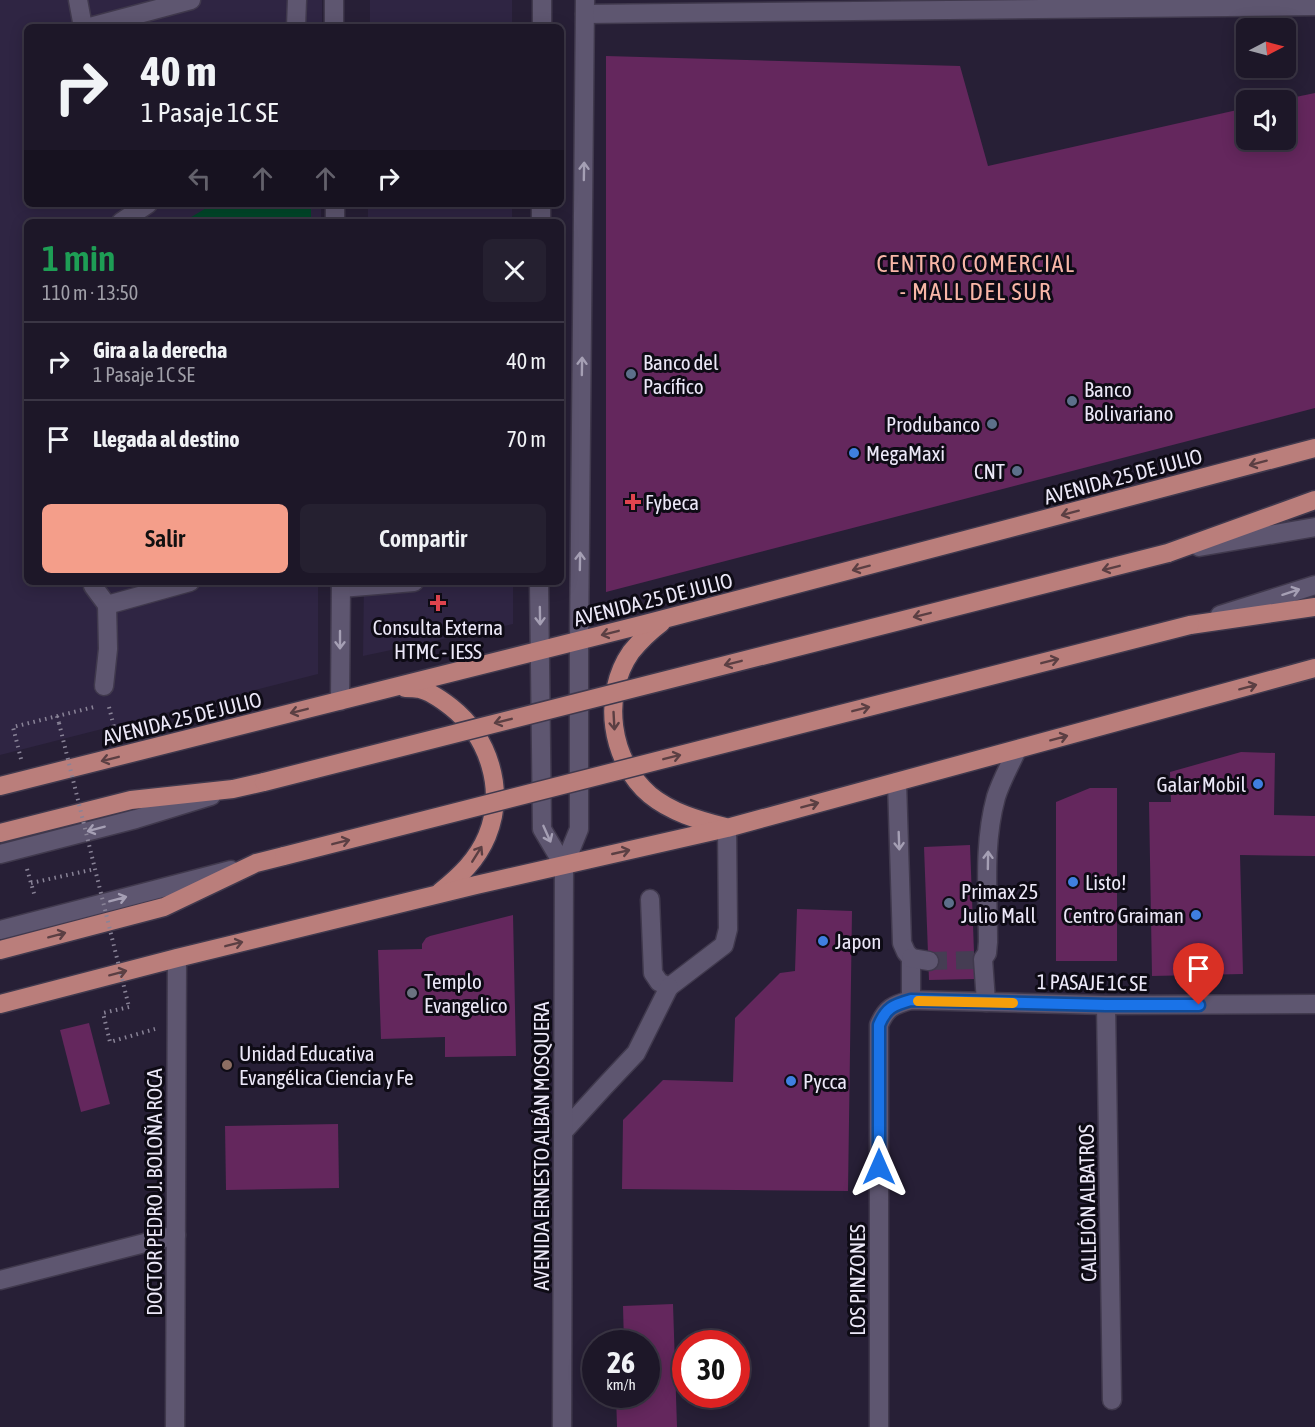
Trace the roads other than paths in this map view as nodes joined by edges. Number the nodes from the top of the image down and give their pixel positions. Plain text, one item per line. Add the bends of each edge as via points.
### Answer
1 (78, 0) edge
2 (191, 0) edge
3 (297, 0) edge
4 (334, 0) edge
5 (542, 0) edge
6 (1315, 6) edge
7 (585, 7) edge
8 (82, 24) edge
9 (101, 24) edge
10 (296, 24) edge
11 (334, 24) edge
12 (542, 24) edge
13 (144, 207) edge
14 (126, 219) edge
15 (1315, 448) edge
16 (1315, 500) edge
17 (1315, 527) edge
18 (1171, 552) junction
19 (179, 585) edge
20 (341, 585) edge
21 (539, 585) edge
22 (1315, 585) edge
23 (93, 586) dead end
24 (107, 605) junction
25 (1315, 607) edge
26 (667, 619) junction
27 (1193, 624) junction
28 (579, 641) junction
29 (540, 651) junction
30 (1315, 669) edge
31 (396, 687) junction
32 (106, 694) road end
33 (340, 701) junction
34 (1017, 750) junction
35 (897, 782) junction
36 (0, 786) edge
37 (233, 789) junction
38 (728, 828) junction
39 (0, 834) edge
40 (0, 854) edge
41 (256, 863) junction
42 (564, 866) junction
43 (437, 895) junction
44 (650, 899) dead end
45 (0, 930) edge
46 (0, 950) edge
47 (177, 958) junction
48 (669, 987) junction
49 (911, 1000) junction
50 (986, 1002) junction
51 (0, 1004) edge
52 (1315, 1004) edge
53 (1106, 1005) junction
54 (879, 1025) joint
55 (563, 1132) junction
56 (176, 1235) junction
57 (0, 1280) edge
58 (1112, 1400) dead end
59 (175, 1427) edge
60 (562, 1427) edge
61 (879, 1427) edge

1 - 8 street
2 - 9 street
3 - 10 street
4 - 11 street
5 - 12 street
6 - 7 street
28 -> 7 street, AVENIDA ERNESTO ALBÁN MOSQUERA
13 - 14 street
15 -> 26 main road, AVENIDA 25 DE JULIO
16 - 18 main road
17 - 18 street
18 -> 37 main road, bridge
19 - 24 street
20 -> 33 street
21 -> 29 street
27 -> 22 street
23 - 24 street
24 - 32 street
25 - 27 main road
26 -> 28 main road, AVENIDA 25 DE JULIO
26 -> 38 main road via 630,654 619,677 613,702 620,752 632,775 669,809
41 -> 27 main road, bridge
28 - 29 main road, AVENIDA 25 DE JULIO
28 - 42 street, AVENIDA ERNESTO ALBÁN MOSQUERA via 579,829
29 - 31 main road, AVENIDA 25 DE JULIO
29 -> 42 street via 542,829
34 -> 30 main road
31 - 33 main road, AVENIDA 25 DE JULIO
43 -> 31 main road via 460,877 488,835 495,784 489,759 463,716 420,689
33 -> 36 main road, AVENIDA 25 DE JULIO
34 - 35 main road
50 -> 34 street via 979,960 987,953 988,942 990,823 997,795
38 -> 35 main road
35 -> 49 street via 902,943 906,952 920,960
37 - 39 main road via 131,800
37 -> 40 street
42 -> 38 main road
38 - 48 street via 728,929 724,945
45 -> 41 street
46 -> 41 main road via 164,907
42 - 43 main road
42 - 55 street, AVENIDA ERNESTO ALBÁN MOSQUERA
47 -> 43 main road
44 - 48 street via 653,973
51 -> 47 main road
47 - 56 street, DOCTOR PEDRO J. BOLOÑA ROCA
48 - 55 street via 636,1053
49 - 50 street, 1 PASAJE 1C SE
49 - 54 street, 1 PASAJE 1C SE via 889,1009
50 - 53 street, 1 PASAJE 1C SE
52 - 53 street, 1 PASAJE 1C SE
53 - 58 street, CALLEJÓN ALBATROS
54 - 61 street, LOS PINZONES
55 - 60 street, AVENIDA ERNESTO ALBÁN MOSQUERA
56 - 57 street
56 - 59 street, DOCTOR PEDRO J. BOLOÑA ROCA

